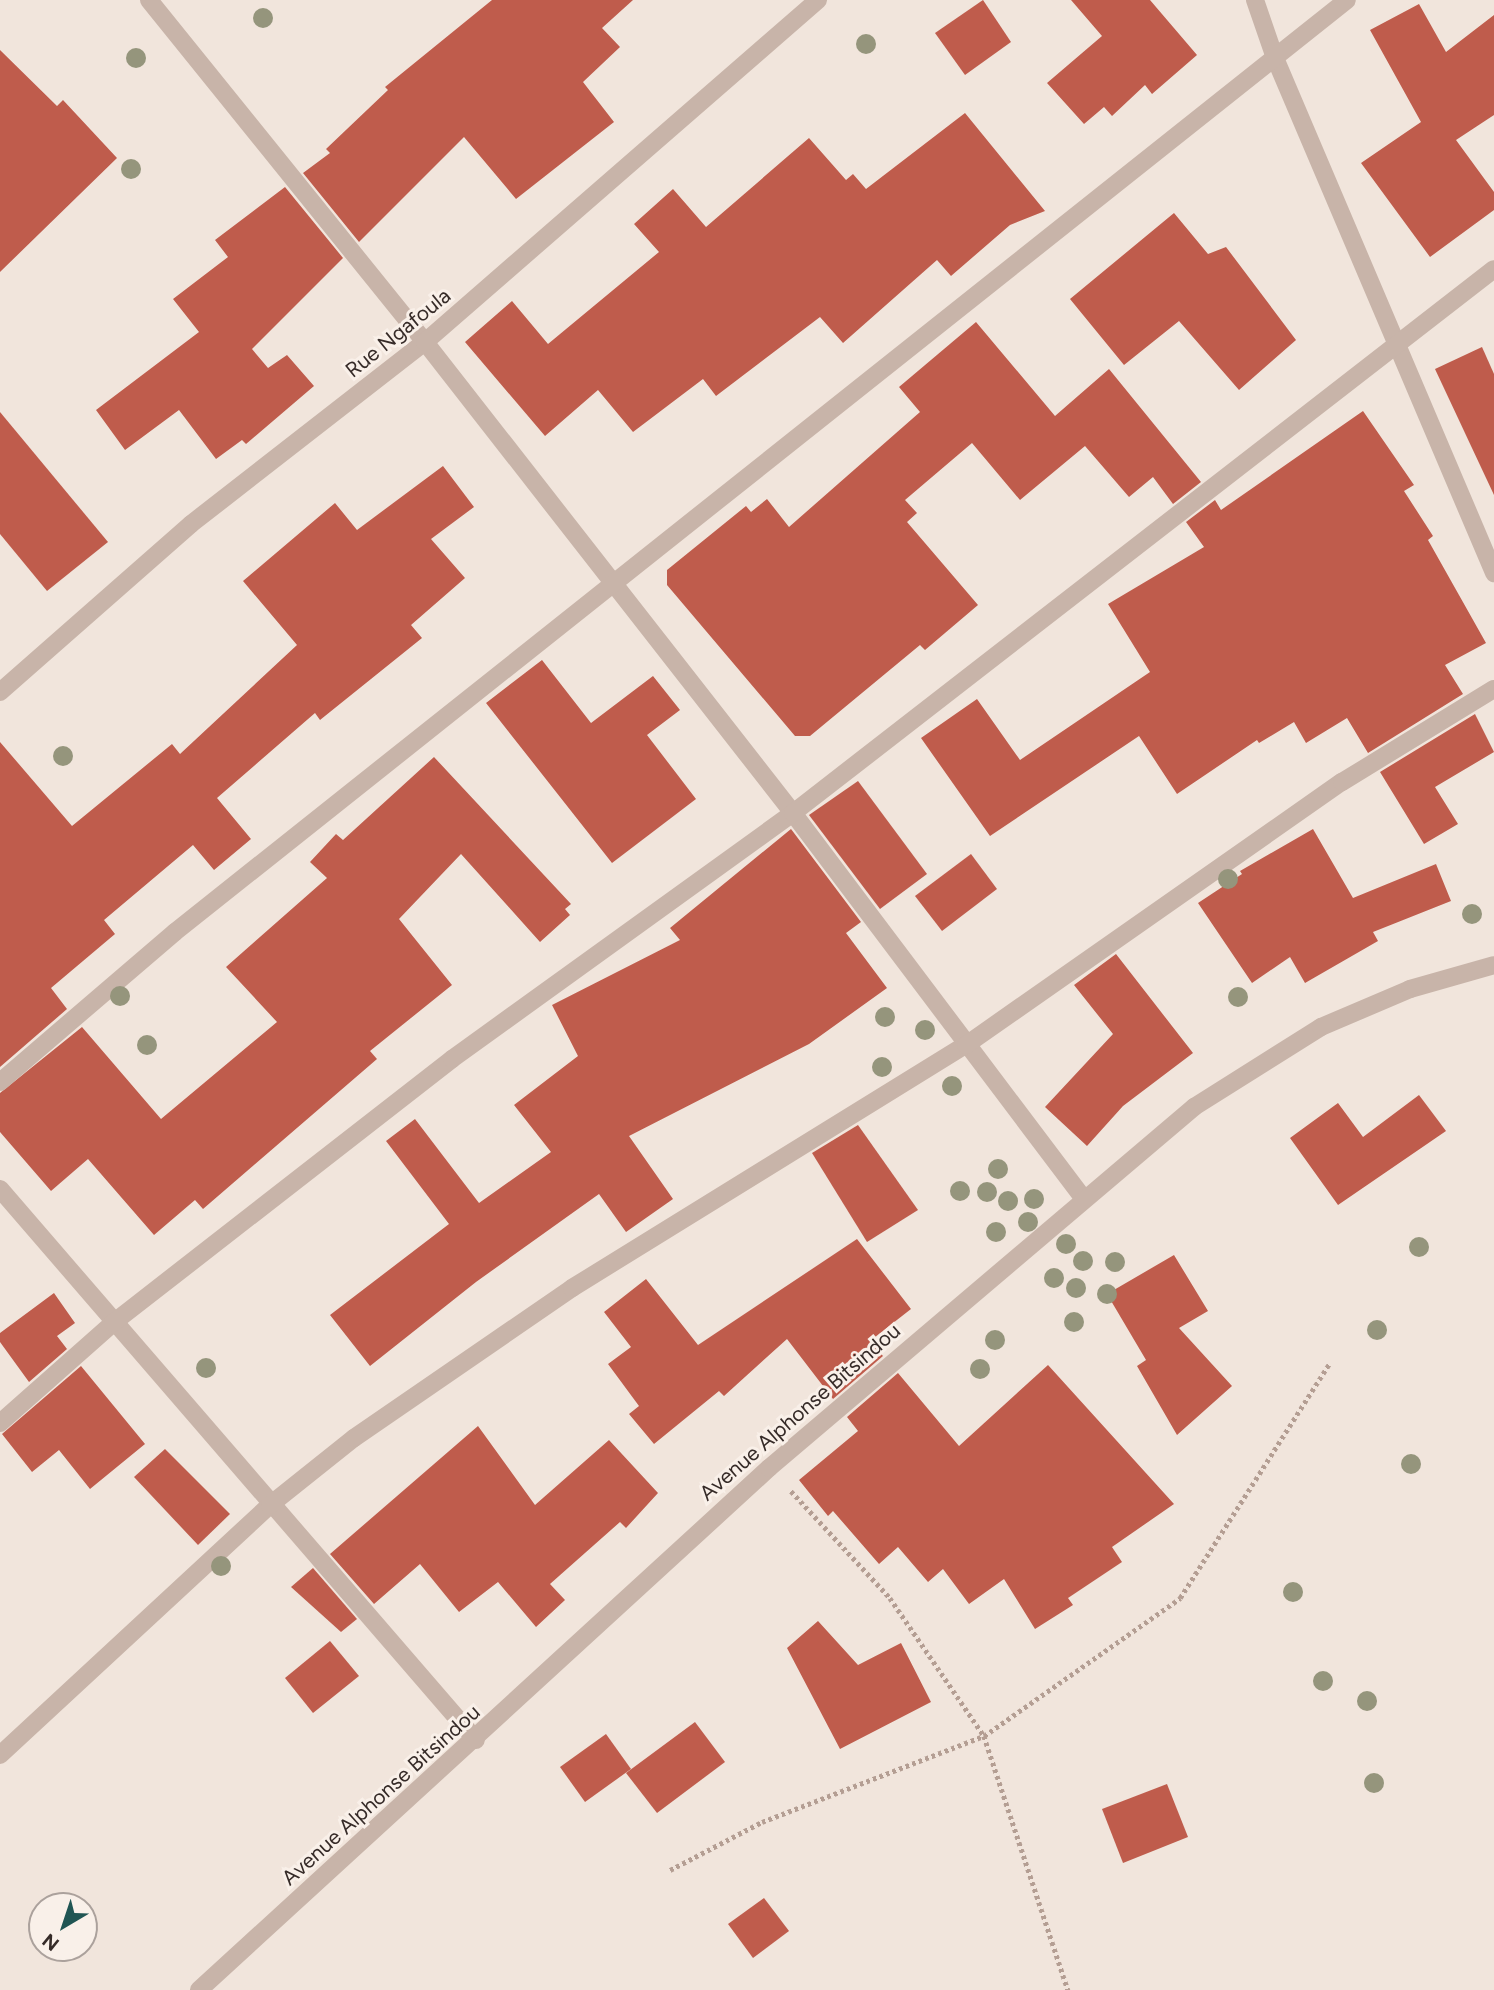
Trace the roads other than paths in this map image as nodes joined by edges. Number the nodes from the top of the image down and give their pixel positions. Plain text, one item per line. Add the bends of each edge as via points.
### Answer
1 (149, 0) edge
2 (818, 0) edge
3 (1255, 0) edge
4 (1347, 0) edge
5 (1275, 58) junction
6 (1494, 269) edge
7 (425, 342) junction
8 (1394, 344) junction
9 (1494, 573) edge
10 (613, 583) junction
11 (1494, 689) edge
12 (0, 692) edge
13 (793, 813) junction
14 (1494, 965) edge
15 (966, 1045) junction
16 (0, 1082) edge
17 (0, 1189) edge
18 (1083, 1198) junction
19 (113, 1323) junction
20 (0, 1423) edge
21 (271, 1504) junction
22 (476, 1740) junction
23 (0, 1755) edge
24 (200, 1990) edge

1 - 7 street
2 - 7 street, Rue Ngafoula
3 - 5 street
4 - 5 street
5 - 8 street
5 - 10 street
6 - 8 street
7 - 10 street
7 - 12 street, Rue Ngafoula via 191,524
8 - 9 street
8 - 13 street
10 - 13 street
10 - 16 street via 175,932
11 - 15 street via 1342,782
13 - 15 street
13 - 19 street via 452,1059
14 - 18 street, Avenue Alphonse Bitsindou via 1410,989 1321,1027 1194,1107
15 - 18 street
15 - 21 street via 572,1289 354,1438
17 - 19 street
18 - 22 street, Avenue Alphonse Bitsindou via 620,1601
19 - 20 street
19 - 21 street
21 - 22 street
21 - 23 street
22 - 24 street, Avenue Alphonse Bitsindou

